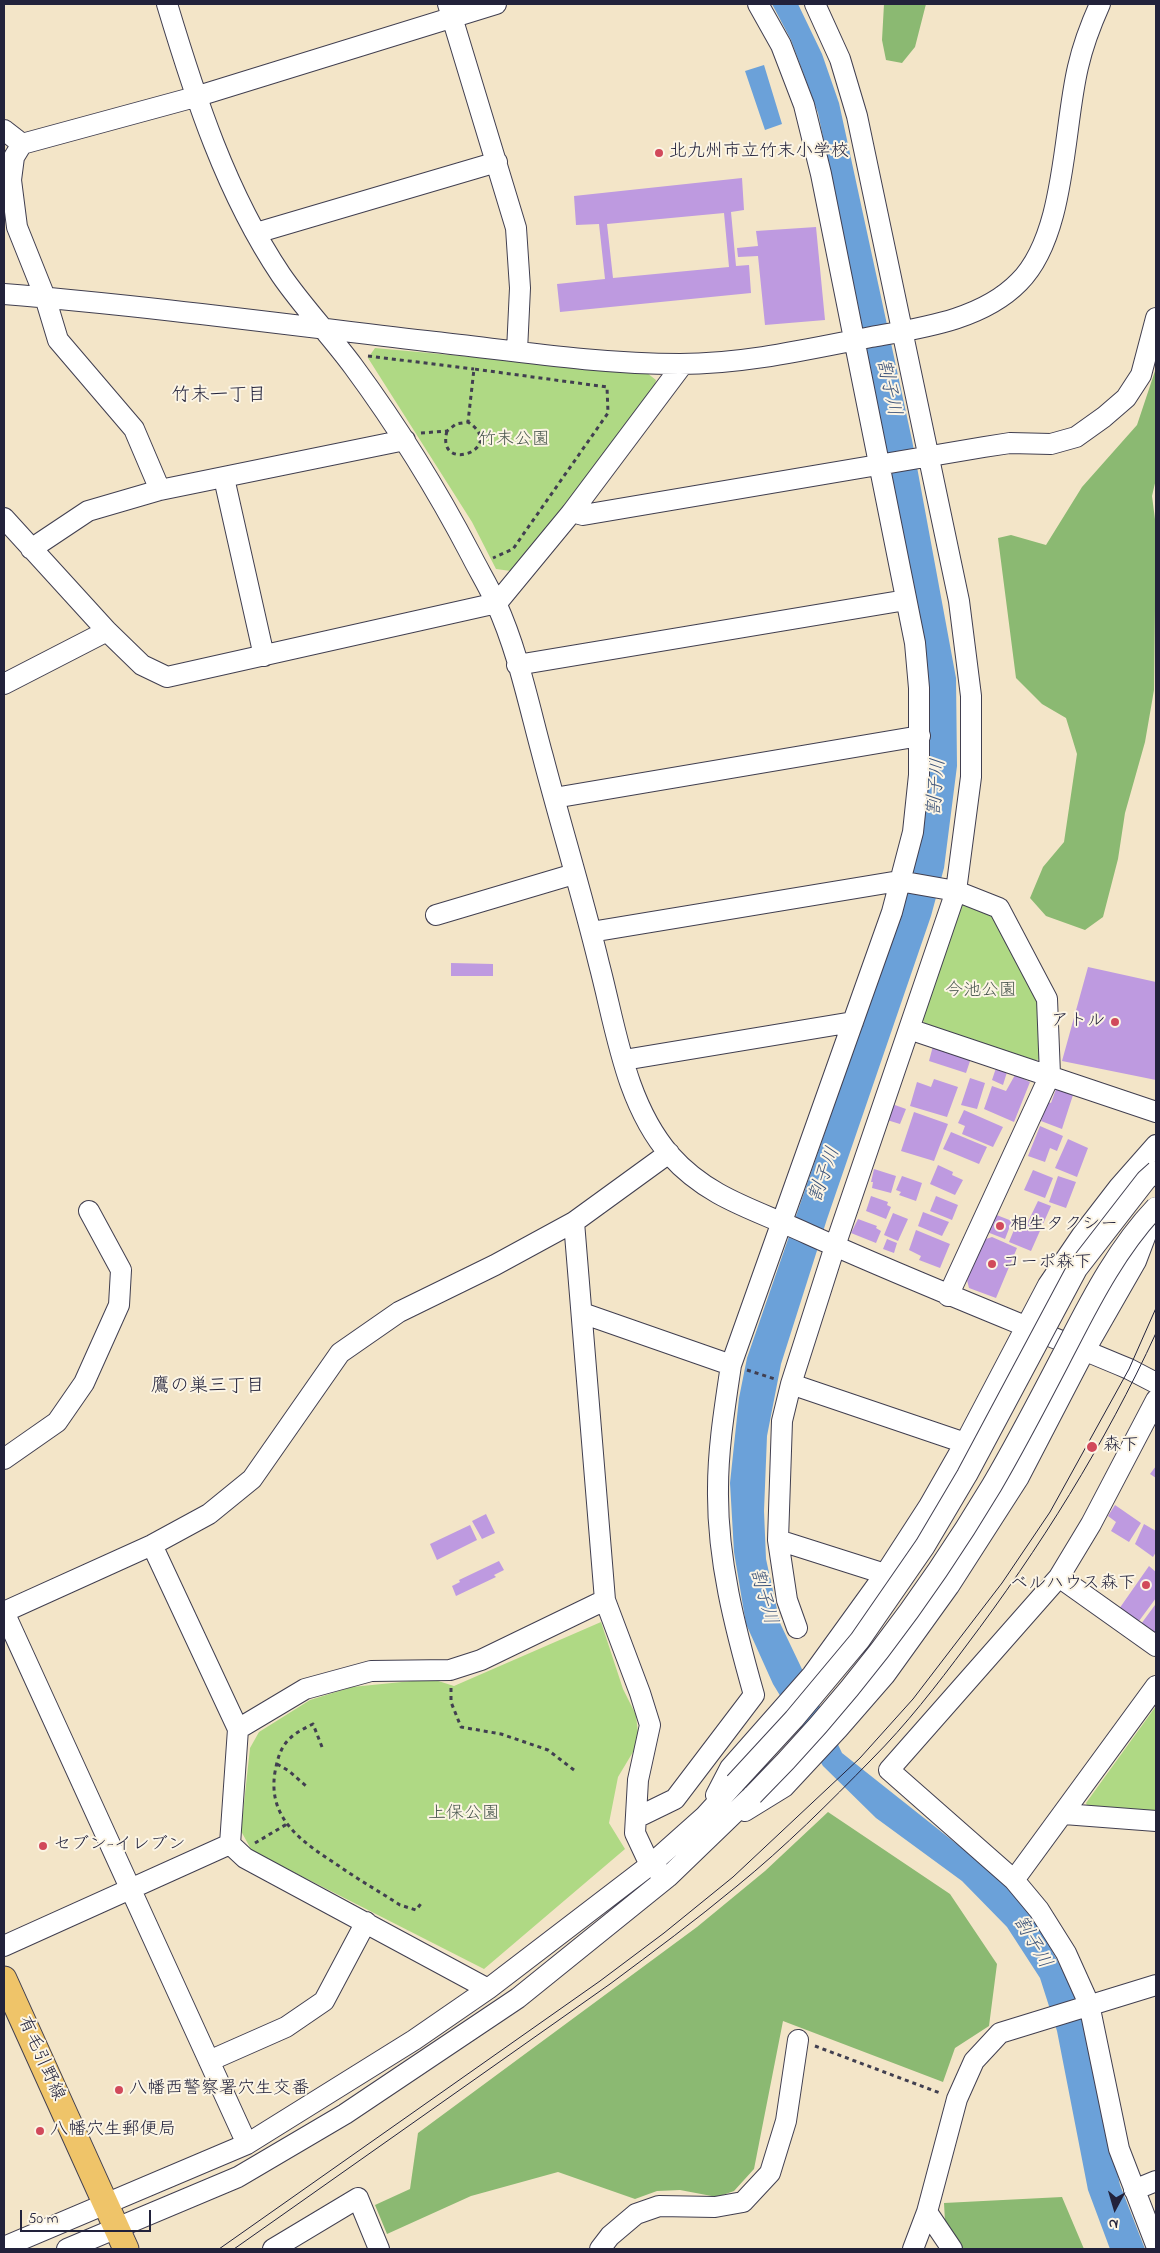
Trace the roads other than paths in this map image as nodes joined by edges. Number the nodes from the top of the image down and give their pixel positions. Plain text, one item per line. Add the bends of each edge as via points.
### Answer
1 (168, 4) edge
2 (496, 4) edge
3 (758, 4) edge
4 (1100, 4) edge
5 (816, 5) edge
6 (450, 10) edge
7 (195, 97) junction
8 (4, 130) edge
9 (22, 144) junction
10 (497, 162) junction
11 (256, 233) junction
12 (4, 294) edge
13 (45, 298) junction
14 (1156, 318) edge
15 (323, 328) junction
16 (900, 332) junction
17 (856, 340) junction
18 (517, 351) junction
19 (683, 364) junction
20 (406, 440) junction
21 (925, 457) junction
22 (881, 465) junction
23 (224, 478) junction
24 (160, 490) junction
25 (572, 512) junction
26 (4, 518) edge
27 (31, 549) junction
28 (906, 600) junction
29 (496, 603) junction
30 (107, 631) junction
31 (264, 656) junction
32 (517, 665) junction
33 (4, 684) edge
34 (920, 736) junction
35 (554, 798) junction
36 (574, 874) junction
37 (902, 880) junction
38 (952, 890) junction
39 (436, 915) dead end
40 (592, 932) junction
41 (853, 1022) junction
42 (909, 1029) junction
43 (624, 1060) junction
44 (1050, 1075) junction
45 (1156, 1112) edge
46 (1156, 1145) edge
47 (669, 1153) junction
48 (1156, 1171) edge
49 (1156, 1208) edge
50 (89, 1211) dead end
51 (574, 1222) junction
52 (783, 1222) junction
53 (831, 1244) junction
54 (948, 1296) junction
55 (582, 1314) junction
56 (1025, 1326) junction
57 (1085, 1350) junction
58 (735, 1366) junction
59 (786, 1383) junction
60 (1155, 1384) edge
61 (965, 1443) junction
62 (4, 1459) edge
63 (778, 1540) junction
64 (152, 1544) junction
65 (885, 1574) junction
66 (1059, 1578) junction
67 (605, 1600) junction
68 (4, 1612) edge
69 (797, 1628) dead end
70 (1156, 1646) edge
71 (1156, 1686) edge
72 (238, 1729) junction
73 (1064, 1814) junction
74 (705, 1816) junction
75 (636, 1818) junction
76 (728, 1821) junction
77 (1156, 1821) edge
78 (230, 1844) junction
79 (650, 1865) junction
80 (668, 1877) junction
81 (1014, 1880) junction
82 (132, 1890) junction
83 (366, 1922) junction
84 (4, 1946) edge
85 (4, 1979) edge
86 (1156, 1985) edge
87 (488, 1989) junction
88 (1080, 2007) junction
89 (798, 2040) road end
90 (209, 2061) junction
91 (247, 2144) junction
92 (1156, 2181) edge
93 (1134, 2190) junction
94 (106, 2203) junction
95 (927, 2212) junction
96 (120, 2238) edge
97 (1156, 2245) edge
98 (4, 2247) edge
99 (67, 2249) edge
100 (273, 2249) edge
101 (379, 2249) edge
102 (600, 2249) edge
103 (913, 2249) edge
104 (952, 2249) edge

1 - 7 street
2 - 6 street
3 - 17 street via 782,45 804,105
4 - 16 street via 1078,65 1054,209 1041,251 1020,281 994,303 956,318
5 - 16 street via 840,59 857,116
6 - 7 street
6 - 10 street
7 - 9 street
7 - 11 street
8 - 9 street
9 - 13 street via 14,158 11,180 17,227
10 - 11 street
10 - 18 street via 516,228 520,288
11 - 15 street via 282,276
12 - 13 street
13 - 15 street
13 - 24 street via 58,340 134,429
14 - 21 street via 1141,375 1126,398 1076,437 1051,444 1010,443
15 - 18 street
15 - 20 street
16 - 17 street
16 - 21 street
17 - 19 street via 766,356
17 - 22 street
18 - 19 street via 624,362
19 - 25 street
20 - 23 street
20 - 29 street via 438,491
21 - 22 street
21 - 38 street via 959,601 971,696 971,777
22 - 25 street via 583,515
22 - 28 street
23 - 24 street
23 - 31 street
24 - 27 street via 88,511
25 - 29 street
26 - 27 street
27 - 30 street
28 - 32 street
28 - 34 street via 920,688
29 - 31 street
29 - 32 street
30 - 31 street via 142,665 167,677
30 - 33 street
32 - 35 street
34 - 35 street
34 - 37 street via 912,832
35 - 36 street
36 - 39 street
36 - 40 street
37 - 38 street
37 - 40 street
37 - 41 street
38 - 42 street
38 - 44 street via 999,908 1033,971 1046,999
40 - 43 street
41 - 43 street
41 - 52 street
42 - 44 street
42 - 53 street
43 - 47 street via 642,1113
44 - 45 street
44 - 54 street
46 - 56 street via 1082,1235
47 - 51 street
47 - 52 street via 694,1177 728,1201
48 - 74 street, bridge via 1077,1269 967,1475 925,1546 860,1640
49 - 57 street via 1136,1261
49 - 76 street, bridge via 1102,1279 992,1485 945,1560 837,1704 800,1748
50 - 62 street via 121,1270 119,1305 84,1383 57,1422
51 - 55 street
51 - 64 street via 399,1312 340,1354 252,1479 210,1514
52 - 53 street
52 - 58 street
53 - 54 street
53 - 59 street
54 - 56 street
55 - 58 street
55 - 67 street
56 - 57 street
56 - 61 street
57 - 60 street
57 - 76 street via 1019,1477 949,1586 885,1676 784,1787
58 - 75 street via 721,1434 718,1491 725,1571 736,1631 754,1694 675,1799
59 - 61 street
59 - 63 street
60 - 66 street via 1096,1516
61 - 65 street
63 - 65 street
63 - 69 street via 787,1600
64 - 68 street
64 - 72 street
65 - 74 street via 812,1675 730,1768
66 - 70 street
66 - 81 street via 888,1770
67 - 72 street via 481,1660 450,1670 371,1671 305,1689
67 - 75 street via 650,1725 638,1780
68 - 82 street
71 - 73 street
72 - 78 street
73 - 77 street
73 - 81 street
74 - 79 street
75 - 79 street via 635,1833
76 - 80 street
78 - 82 street
78 - 83 street via 245,1858
79 - 80 street
79 - 87 street
80 - 96 street via 518,1998 345,2114 238,2177
81 - 88 street via 1039,1910 1066,1953
82 - 84 street
82 - 90 street
83 - 87 street
83 - 90 street via 324,2001 286,2027
85 - 94 main road, 有毛引野線
86 - 88 street
87 - 91 street via 414,2040
88 - 93 street via 1119,2149
88 - 95 street via 1000,2033 974,2061 957,2099
89 - 102 street via 786,2121 770,2173 744,2202 714,2207 659,2206 636,2214
90 - 91 street
91 - 94 street
92 - 93 street
93 - 97 street
94 - 96 main road, 有毛引野線
94 - 98 street
95 - 103 street
95 - 104 street
96 - 99 street
100 - 101 street via 358,2198

